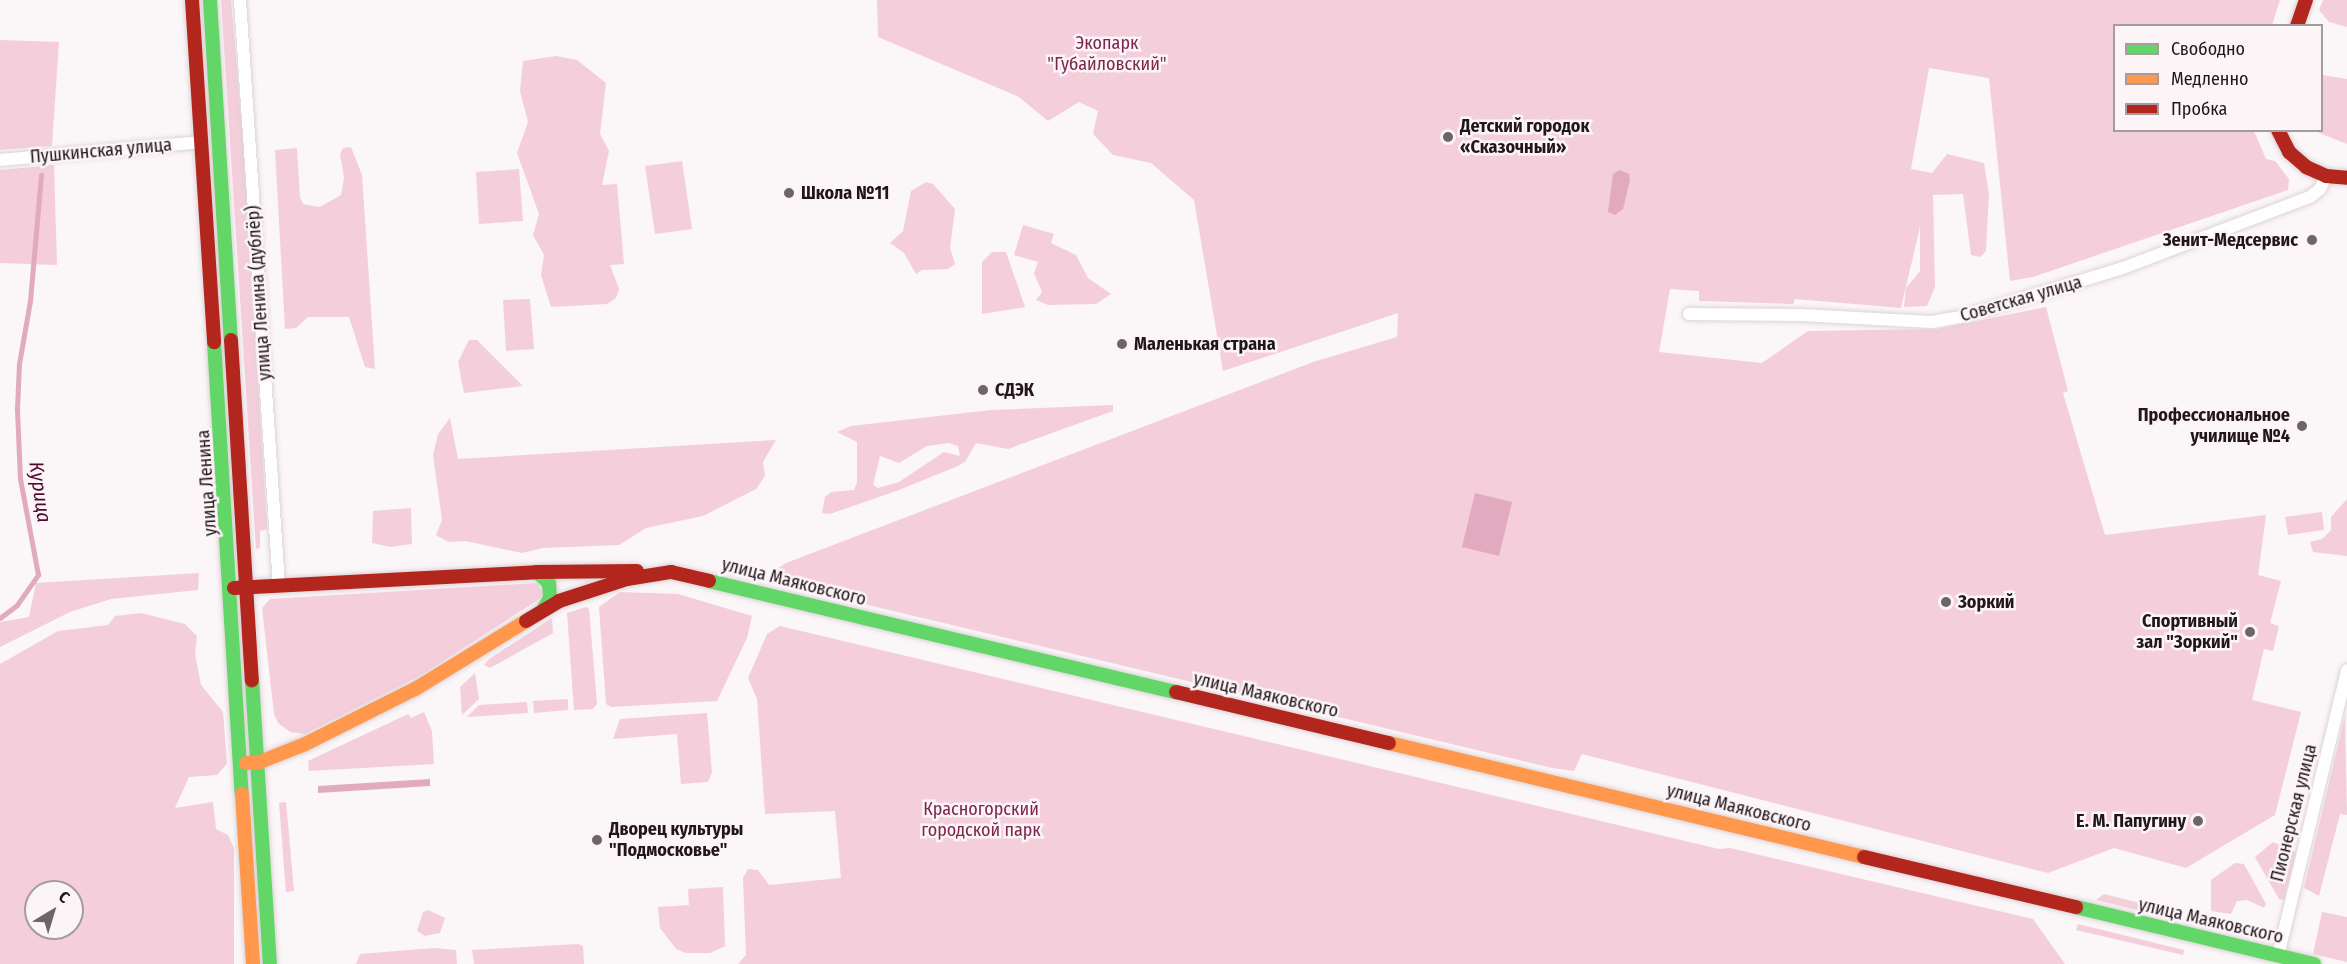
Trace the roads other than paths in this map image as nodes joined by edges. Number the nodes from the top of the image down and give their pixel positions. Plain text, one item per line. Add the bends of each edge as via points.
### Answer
1 (192, 0) edge
2 (210, 0) edge
3 (240, 0) edge
4 (2306, 0) edge
5 (2298, 24) edge
6 (2279, 132) edge
7 (202, 142) junction
8 (0, 160) edge
9 (2326, 176) junction
10 (2347, 178) edge
11 (1689, 314) dead end
12 (537, 572) junction
13 (671, 572) junction
14 (279, 585) junction
15 (249, 587) junction
16 (231, 588) junction
17 (544, 608) junction
18 (2347, 670) edge
19 (260, 762) junction
20 (242, 763) junction
21 (2277, 960) edge
22 (253, 964) edge
23 (270, 964) edge
24 (2314, 964) edge

1 - 7 street, улица Ленина
2 - 15 street, улица Ленина
3 - 14 street, улица Ленина (дублёр)
4 - 5 street
6 - 9 street via 2297,160
7 - 8 street, Пушкинская улица
7 - 16 street, улица Ленина
9 - 10 street
9 - 11 street, Советская улица via 2320,189 2310,197 2123,268 1966,316 1932,322
12 - 13 street
12 - 14 street
12 - 17 street via 550,590
13 - 17 street, улица Маяковского via 599,586
13 - 21 street, улица Маяковского
14 - 15 street
15 - 16 street
15 - 19 street, улица Ленина
16 - 20 street, улица Ленина
17 - 19 street, улица Маяковского via 415,689
18 - 21 street, Пионерская улица
19 - 20 street, улица Маяковского
19 - 23 street, улица Ленина
20 - 22 street, улица Ленина
21 - 24 street, улица Маяковского

